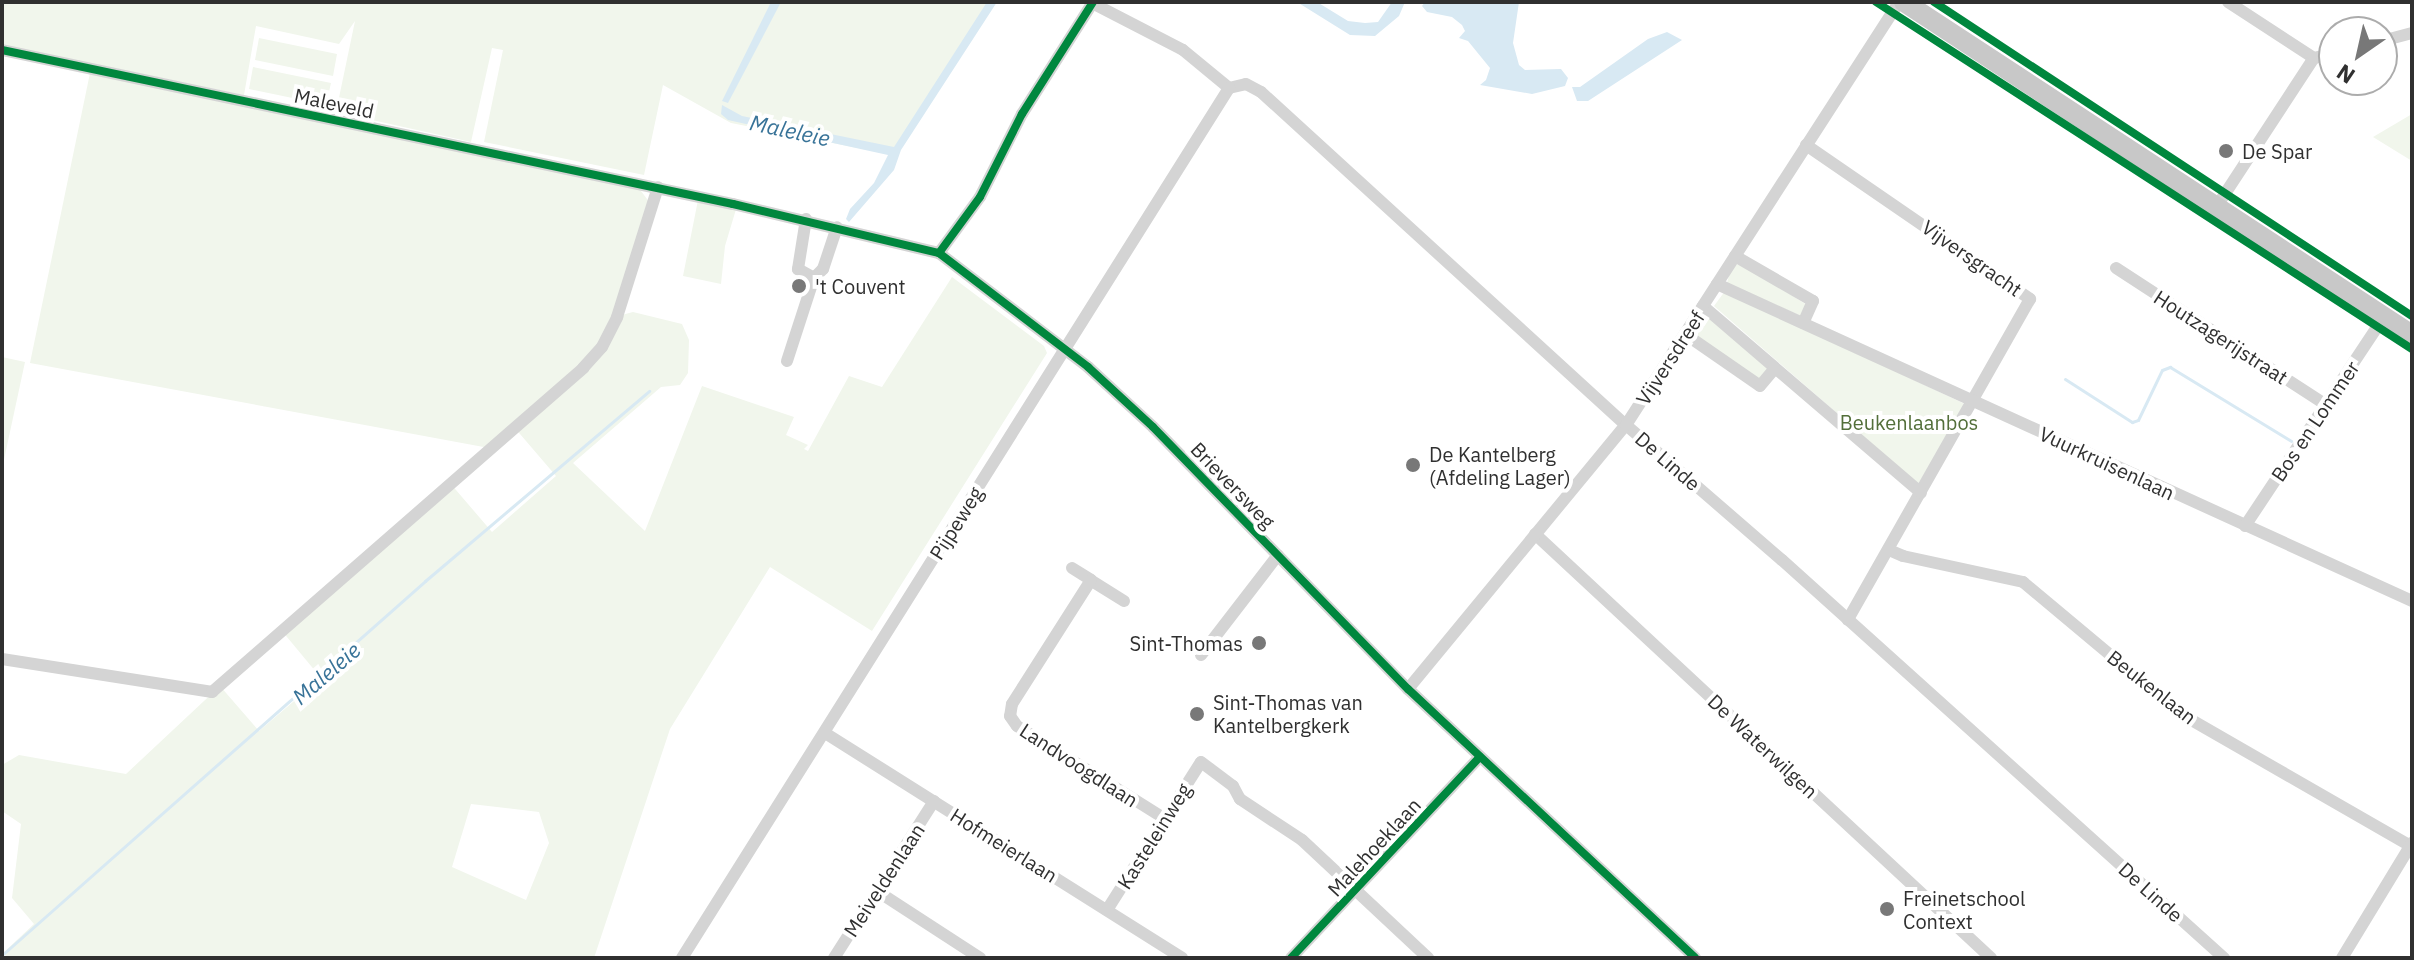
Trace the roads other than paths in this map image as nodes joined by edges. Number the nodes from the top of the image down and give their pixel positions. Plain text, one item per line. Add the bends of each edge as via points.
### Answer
1 (1901, 2) edge
2 (2228, 2) edge
3 (1092, 3) edge
4 (2, 50) edge
5 (2318, 57) edge
6 (2314, 58) junction
7 (1229, 88) junction
8 (1806, 145) junction
9 (658, 187) junction
10 (2217, 206) junction
11 (806, 219) junction
12 (837, 227) junction
13 (939, 253) junction
14 (1735, 256) junction
15 (2116, 268) dead end
16 (814, 278) junction
17 (1717, 284) junction
18 (1703, 306) junction
19 (2384, 317) junction
20 (1803, 323) junction
21 (1685, 334) junction
22 (2412, 335) edge
23 (1066, 350) junction
24 (787, 361) dead end
25 (1775, 368) junction
26 (1974, 401) junction
27 (2326, 405) junction
28 (1626, 425) junction
29 (1921, 493) junction
30 (2245, 526) junction
31 (1535, 534) junction
32 (1889, 550) junction
33 (1278, 555) junction
34 (1072, 568) dead end
35 (1091, 580) junction
36 (1124, 601) dead end
37 (2412, 601) edge
38 (1848, 620) junction
39 (1201, 655) dead end
40 (2, 659) edge
41 (1408, 689) junction
42 (825, 733) junction
43 (1480, 757) junction
44 (934, 801) junction
45 (1165, 819) junction
46 (2411, 845) edge
47 (1356, 889) junction
48 (877, 891) junction
49 (1107, 910) junction
50 (964, 954) edge
51 (682, 958) edge
52 (834, 958) edge
53 (980, 958) edge
54 (1182, 958) edge
55 (1291, 958) edge
56 (1428, 958) edge
57 (1695, 958) edge
58 (1991, 958) edge
59 (2224, 958) edge
60 (2342, 958) edge

1 - 8 street, Vijversdreef
1 - 10 main road
2 - 6 street
3 - 7 street, De Linde via 1183,50
3 - 13 street via 1022,114 980,197
4 - 9 street, Maleveld
5 - 6 street
6 - 10 street
7 - 23 street, Pijpeweg
7 - 28 street, De Linde via 1246,84 1261,92
8 - 14 street, Vijversdreef
8 - 26 street, Vijversgracht via 2030,299
9 - 11 street, Brieversweg
9 - 40 street via 617,317 602,347 212,692
10 - 19 main road
11 - 12 street, Brieversweg
11 - 16 street via 798,269
12 - 13 street, Brieversweg
12 - 16 street via 823,269
13 - 23 street, Brieversweg
14 - 17 street, Vijversdreef
14 - 20 street via 1813,301
15 - 27 street, Houtzagerijstraat
16 - 24 street
17 - 18 street, Vijversdreef
17 - 20 street, Vuurkruisenlaan
18 - 21 street, Vijversdreef
18 - 25 street
19 - 22 main road
19 - 27 street, Bos en Lommer
20 - 26 street, Vuurkruisenlaan
21 - 25 street via 1760,386
21 - 28 street, Vijversdreef
23 - 33 street, Brieversweg via 1188,460
23 - 42 street, Pijpeweg
25 - 29 street
26 - 29 street, Vijversgracht
26 - 30 street, Vuurkruisenlaan
27 - 30 street, Bos en Lommer
28 - 31 street, Vijversdreef
28 - 38 street, De Linde
29 - 32 street, Vijversgracht
30 - 37 street, Vuurkruisenlaan
31 - 41 street, Vijversdreef
31 - 58 street, De Waterwilgen
32 - 38 street, Vijversgracht
32 - 46 street, Beukenlaan via 2023,582 2181,714
33 - 39 street
33 - 41 street, Brieversweg
34 - 35 street
35 - 36 street
35 - 45 street, Landvoogdlaan via 1012,704 1010,716 1017,726
38 - 59 street, De Linde
41 - 43 street, Brieversweg
42 - 44 street, Hofmeierlaan
42 - 51 street, Pijpeweg
43 - 47 street, Malehoeklaan
43 - 57 street, Brieversweg
44 - 48 street, Meiveldenlaan
44 - 49 street, Hofmeierlaan
45 - 47 street, Kasteleinweg via 1201,762
45 - 49 street, Kasteleinweg
46 - 60 street
47 - 55 street, Malehoeklaan
47 - 56 street
48 - 50 street
48 - 52 street, Meiveldenlaan
49 - 54 street, Hofmeierlaan
50 - 53 street

